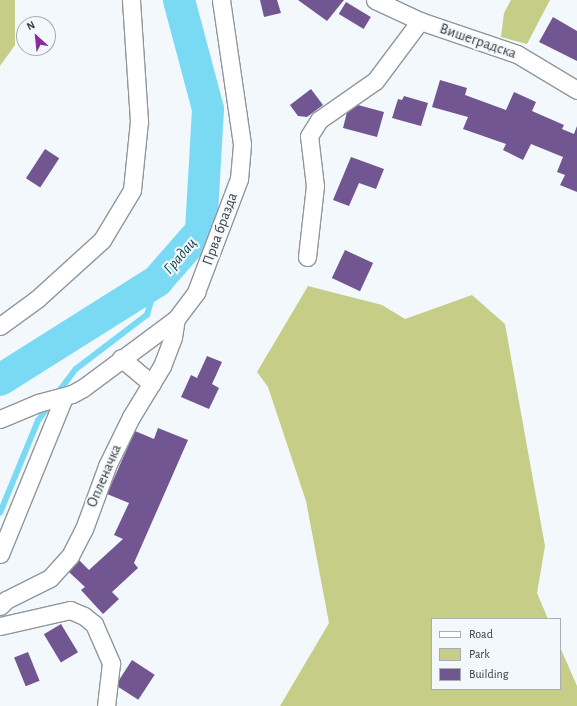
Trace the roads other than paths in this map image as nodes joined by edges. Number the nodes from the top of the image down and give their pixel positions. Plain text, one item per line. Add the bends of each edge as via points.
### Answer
1 (131, 0) edge
2 (221, 0) edge
3 (374, 0) edge
4 (420, 21) junction
5 (577, 90) edge
6 (307, 257) dead end
7 (176, 319) junction
8 (0, 326) edge
9 (121, 358) junction
10 (152, 384) junction
11 (64, 397) junction
12 (0, 419) edge
13 (0, 554) edge
14 (0, 606) edge
15 (0, 626) edge
16 (106, 706) edge

1 - 8 street via 140,121 132,190 102,240 37,299
2 - 7 street, Прва бразда via 242,144 238,179 196,292
3 - 4 street, Вишеградска
4 - 5 street, Вишеградска via 518,54
4 - 6 street via 375,81 319,120 309,136 316,186
7 - 9 street, Прва бразда
7 - 10 street, Опленачка via 173,337
9 - 10 street
9 - 11 street, Прва бразда via 82,388
10 - 14 street, Опленачка via 131,417 107,466 84,529 70,556 50,578 10,597
11 - 12 street, Прва бразда via 38,403
11 - 13 street
15 - 16 street via 70,610 84,616 94,624 111,663

